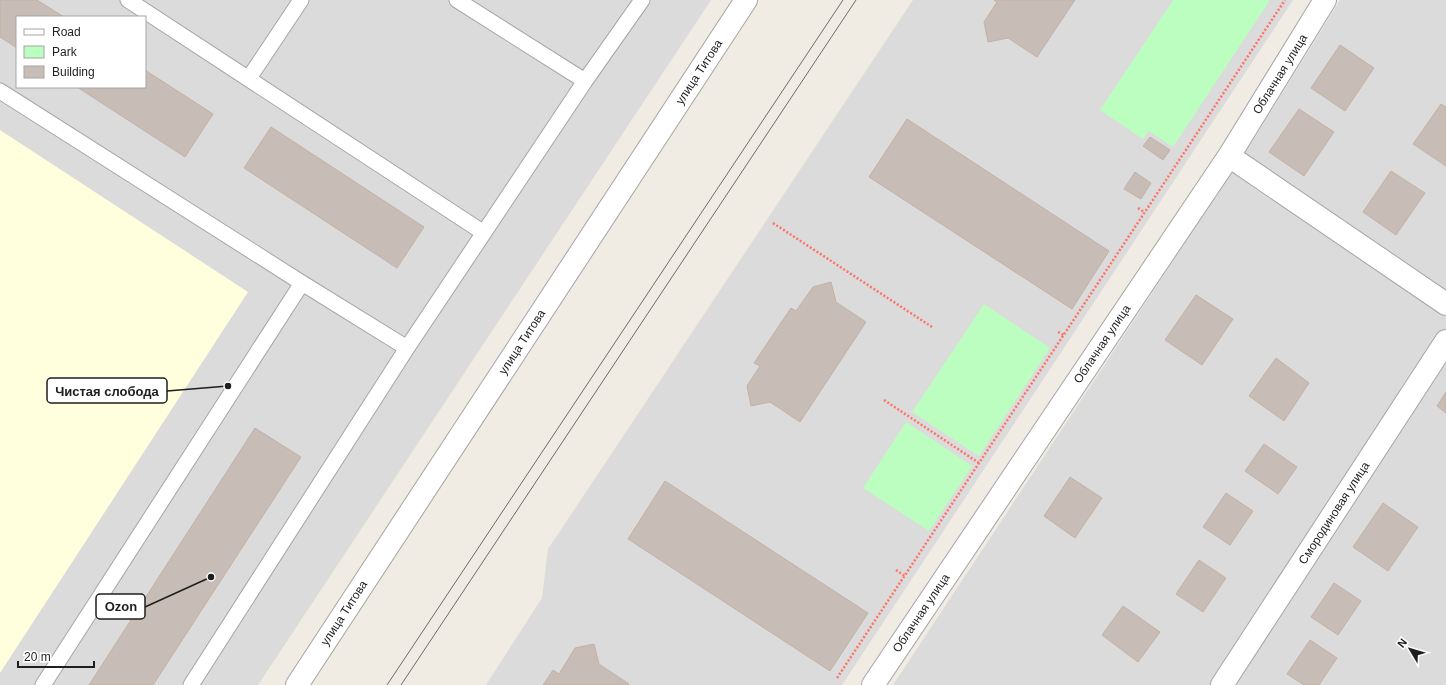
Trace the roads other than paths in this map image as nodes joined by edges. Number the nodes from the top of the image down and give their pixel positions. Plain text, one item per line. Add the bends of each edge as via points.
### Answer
1 (128, 0) edge
2 (301, 0) edge
3 (457, 0) edge
4 (642, 0) edge
5 (746, 0) edge
6 (1325, 0) edge
7 (249, 78) junction
8 (585, 81) junction
9 (0, 91) edge
10 (1229, 156) junction
11 (484, 233) junction
12 (302, 283) junction
13 (1446, 304) edge
14 (1446, 341) edge
15 (407, 348) junction
16 (43, 685) edge
17 (191, 685) edge
18 (297, 685) edge
19 (873, 685) edge
20 (1222, 685) edge

1 - 7 lane
2 - 7 lane
3 - 8 lane
4 - 8 lane
5 - 18 street, улица Титова
6 - 10 street, Облачная улица
7 - 11 lane
8 - 11 lane
9 - 12 lane
10 - 13 street
10 - 19 street, Облачная улица
11 - 15 lane
12 - 15 lane
12 - 16 lane
14 - 20 street, Смородиновая улица
15 - 17 lane

